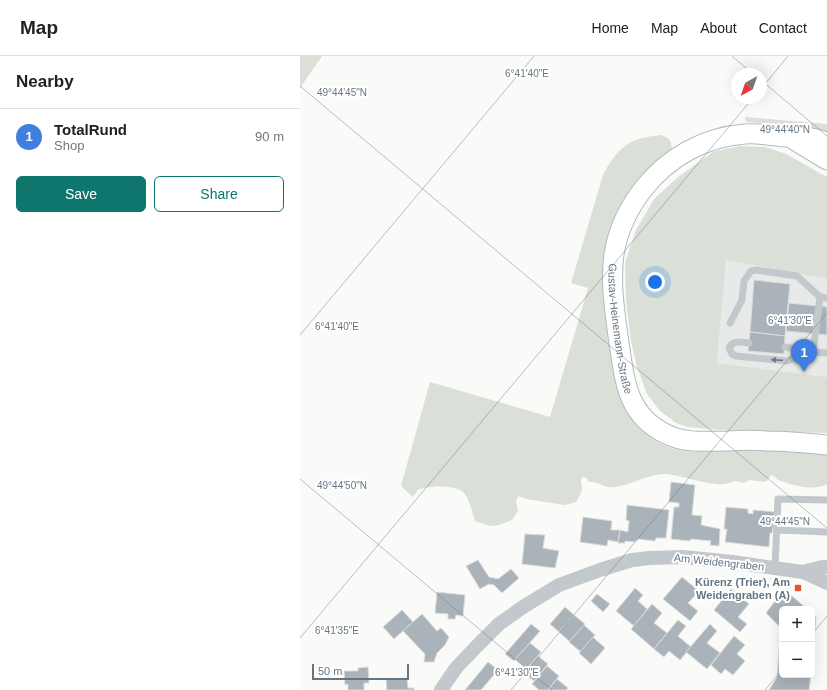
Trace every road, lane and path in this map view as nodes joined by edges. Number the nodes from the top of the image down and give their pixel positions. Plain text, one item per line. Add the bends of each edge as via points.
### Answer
1 (787, 137) junction
2 (827, 142) edge
3 (827, 160) edge
4 (824, 297) edge
5 (730, 323) dead end
6 (749, 343) dead end
7 (785, 347) dead end
8 (813, 352) junction
9 (827, 353) edge
10 (827, 445) edge
11 (827, 500) edge
12 (778, 530) junction
13 (827, 532) edge
14 (775, 567) junction
15 (827, 567) edge
16 (803, 572) junction
17 (827, 583) edge
18 (441, 690) edge

1 - 2 main road, Gustav-Heinemann-Straße
1 - 3 main road, Gustav-Heinemann-Straße
1 - 10 main road, Gustav-Heinemann-Straße via 746,134 719,138 694,147 661,171 640,194 629,210 621,229 613,268 614,303 630,396 638,413 659,430 674,438 691,441 795,441
4 - 5 lane via 797,276 756,270 744,281 742,300
4 - 8 lane
8 -> 6 lane via 787,361 736,356 729,348 734,342
7 - 8 lane
8 - 9 lane
11 - 12 lane via 778,499
12 - 13 lane
12 - 14 lane
14 - 16 street, Am Weidengraben
14 - 18 street, Am Weidengraben via 668,557 632,560 600,570 560,585 499,624 456,668
15 - 16 street, Am Weidengraben
16 - 17 street, Am Weidengraben

